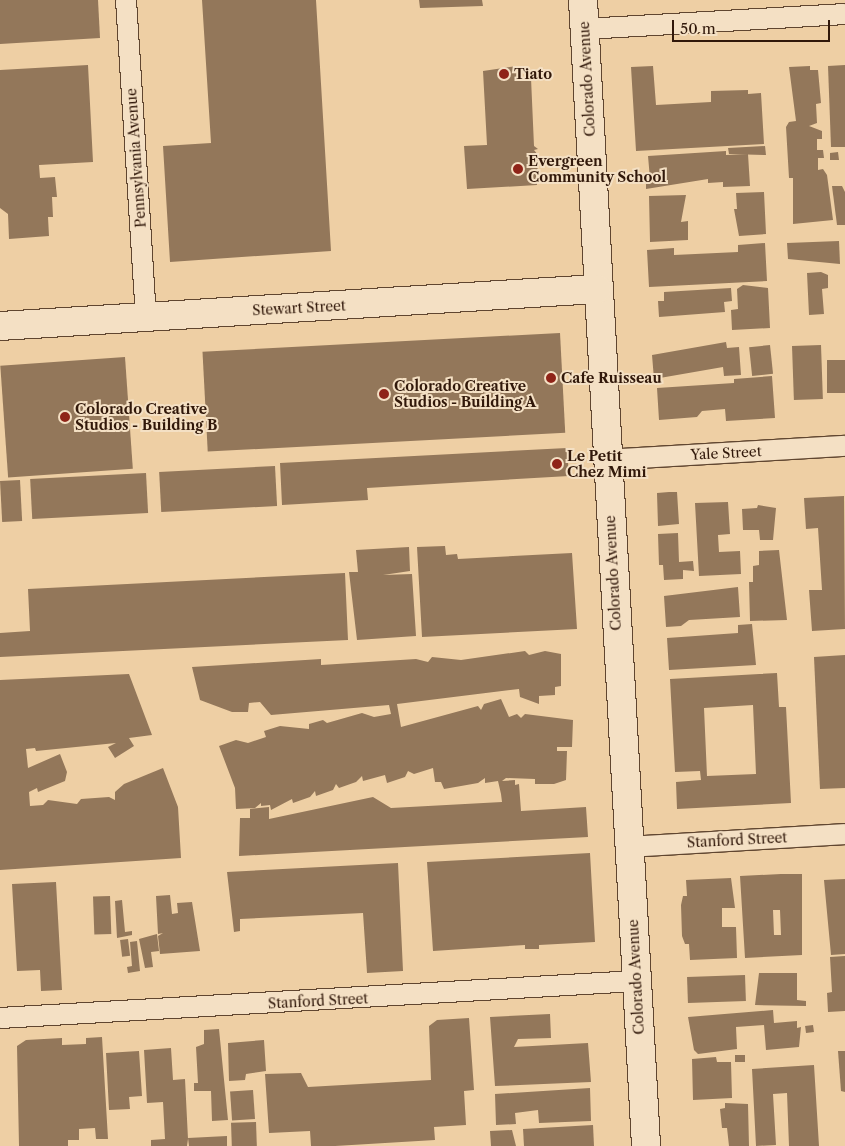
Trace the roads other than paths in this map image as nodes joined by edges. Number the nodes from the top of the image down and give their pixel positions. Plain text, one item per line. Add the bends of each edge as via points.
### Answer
1 (126, 0) edge
2 (583, 0) edge
3 (845, 14) edge
4 (585, 29) junction
5 (597, 289) junction
6 (146, 316) junction
7 (0, 326) edge
8 (845, 446) edge
9 (606, 460) junction
10 (845, 834) edge
11 (629, 847) junction
12 (636, 981) junction
13 (0, 1018) edge
14 (646, 1146) edge

1 - 6 street, Pennsylvania Avenue
2 - 4 street, Colorado Avenue
3 - 4 street
4 - 5 street, Colorado Avenue
5 - 6 street, Stewart Street
5 - 9 street, Colorado Avenue
6 - 7 street, Stewart Street
8 - 9 street, Yale Street
9 - 11 street, Colorado Avenue
10 - 11 street, Stanford Street
11 - 12 street, Colorado Avenue
12 - 13 street, Stanford Street
12 - 14 street, Colorado Avenue

